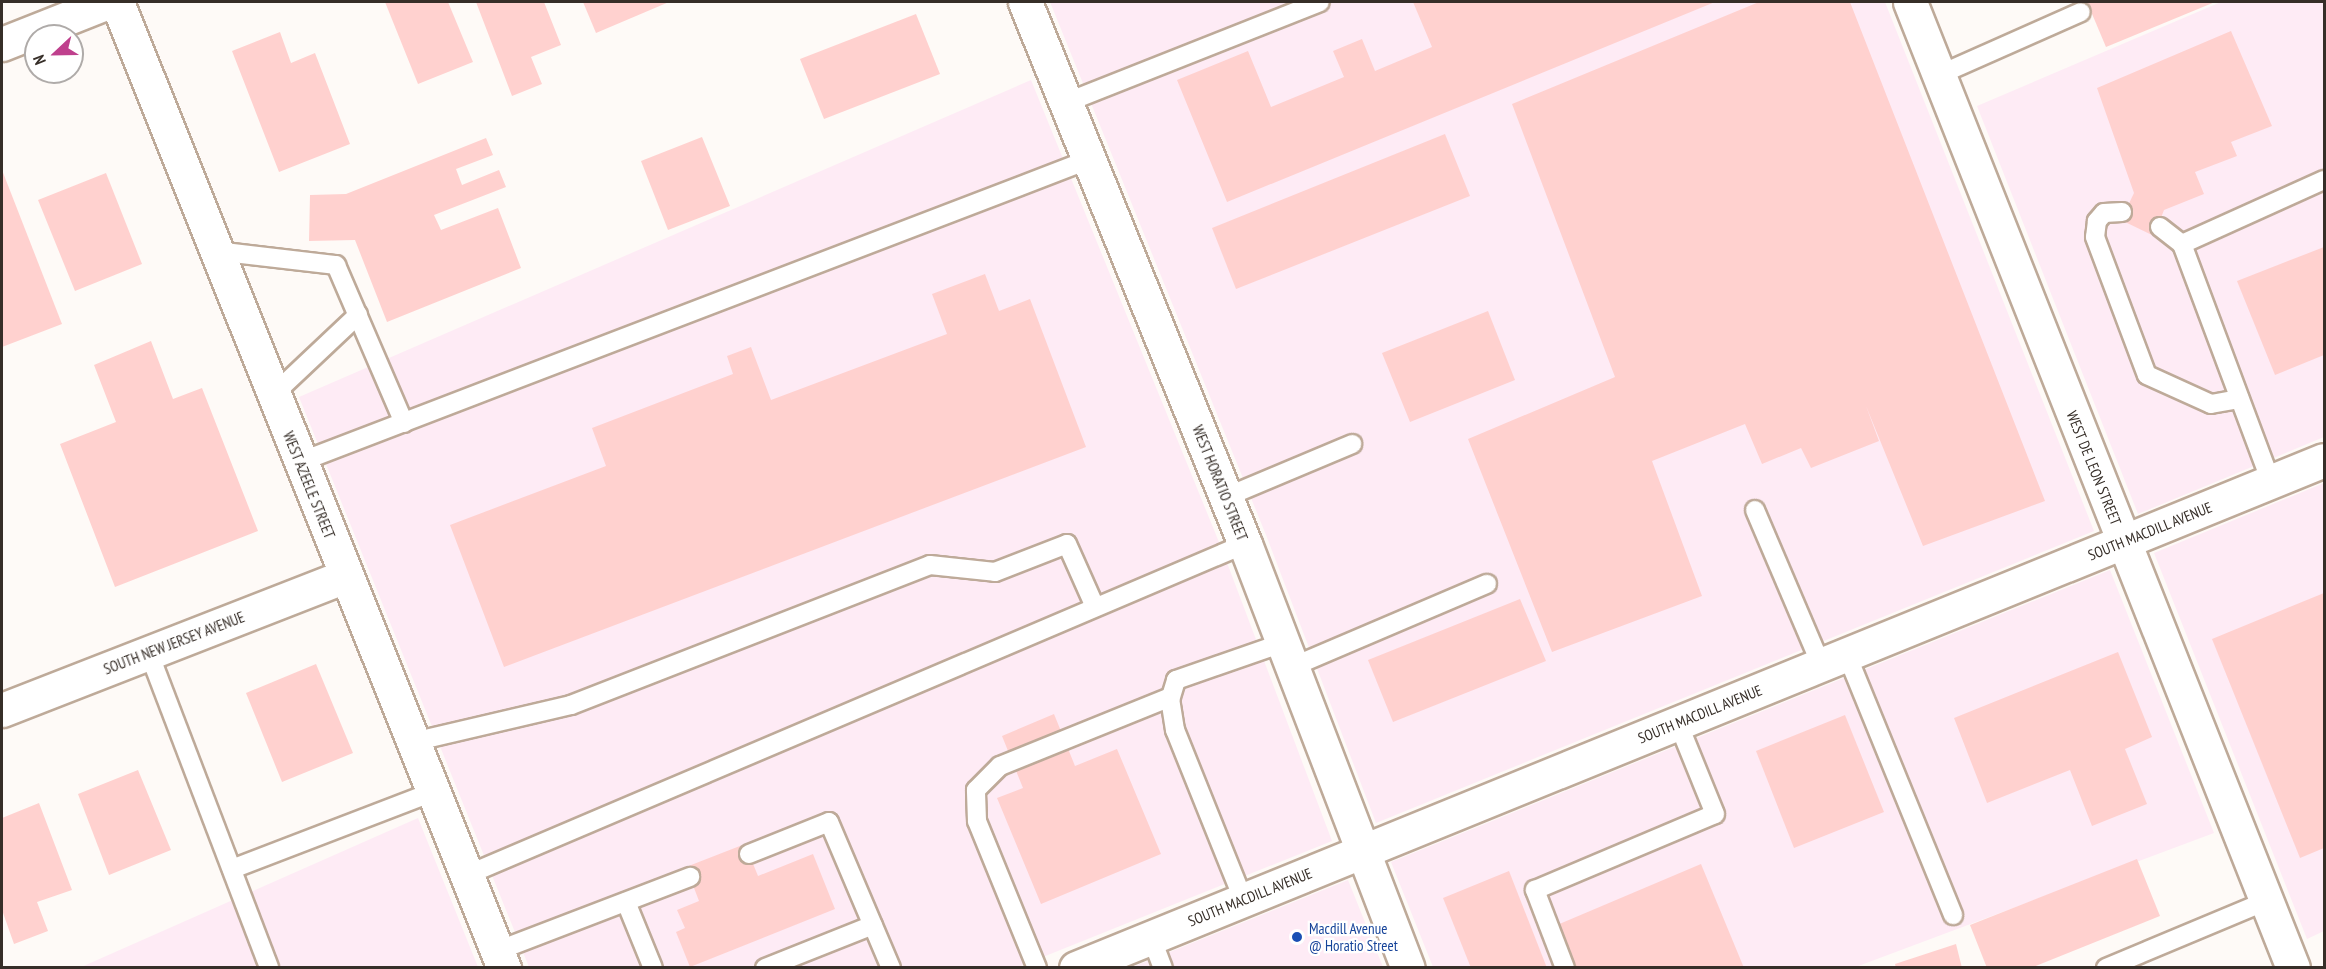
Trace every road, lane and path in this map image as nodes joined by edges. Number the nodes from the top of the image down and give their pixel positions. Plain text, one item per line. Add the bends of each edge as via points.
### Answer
1 (108, 2) edge
2 (117, 2) edge
3 (1025, 2) edge
4 (1320, 2) edge
5 (1910, 2) edge
6 (2081, 12) dead end
7 (2, 44) edge
8 (1939, 75) junction
9 (1065, 103) junction
10 (1088, 160) junction
11 (2325, 180) edge
12 (2122, 212) dead end
13 (2160, 227) dead end
14 (2182, 244) junction
15 (216, 251) junction
16 (358, 315) junction
17 (273, 395) junction
18 (2240, 399) junction
19 (404, 423) junction
20 (1352, 444) dead end
21 (2325, 460) edge
22 (300, 462) junction
23 (2271, 482) junction
24 (1226, 497) junction
25 (1755, 510) dead end
26 (2124, 542) junction
27 (1245, 544) junction
28 (346, 576) junction
29 (1487, 584) dead end
30 (1095, 608) junction
31 (149, 652) junction
32 (1287, 655) junction
33 (1834, 660) junction
34 (1171, 697) junction
35 (2, 710) edge
36 (1678, 723) junction
37 (413, 742) junction
38 (433, 792) junction
39 (1362, 851) junction
40 (749, 854) dead end
41 (232, 869) junction
42 (467, 875) junction
43 (690, 877) dead end
44 (1243, 899) junction
45 (2266, 901) junction
46 (626, 902) junction
47 (1953, 915) dead end
48 (873, 925) junction
49 (1151, 937) junction
50 (500, 959) edge
51 (269, 968) edge
52 (653, 968) edge
53 (765, 968) edge
54 (891, 968) edge
55 (1037, 968) edge
56 (1076, 968) edge
57 (1163, 968) edge
58 (1408, 968) edge
59 (1565, 968) edge
60 (2106, 968) edge
61 (2293, 968) edge

1 - 7 street
2 - 15 street, WEST AZEELE STREET
3 - 9 street, WEST HORATIO STREET
4 - 9 lane
5 - 8 street, WEST DE LEON STREET
6 - 8 lane
8 - 26 street, WEST DE LEON STREET
9 - 10 street, WEST HORATIO STREET
10 - 19 lane
10 - 24 street, WEST HORATIO STREET
11 - 14 lane
12 - 18 lane via 2104,213 2097,221 2095,237 2147,375 2211,404
13 - 14 lane
14 - 18 lane
15 - 16 lane via 336,265
15 - 17 street, WEST AZEELE STREET
16 - 17 lane
16 - 19 lane
17 - 22 street, WEST AZEELE STREET
18 - 23 lane
19 - 22 lane
20 - 24 lane
21 - 23 street, SOUTH MACDILL AVENUE
22 - 28 street, WEST AZEELE STREET
23 - 26 street, SOUTH MACDILL AVENUE
24 - 27 street, WEST HORATIO STREET
25 - 33 lane
26 - 33 street, SOUTH MACDILL AVENUE
26 - 45 street, WEST DE LEON STREET
27 - 30 lane
27 - 32 street, WEST HORATIO STREET
28 - 31 street, SOUTH NEW JERSEY AVENUE
28 - 37 street, WEST AZEELE STREET
29 - 32 lane
30 - 37 lane via 1067,544 995,572 930,565 571,705
30 - 42 lane
31 - 35 street, SOUTH NEW JERSEY AVENUE
31 - 41 lane
32 - 34 lane via 1176,680
32 - 39 street, WEST HORATIO STREET
33 - 36 street, SOUTH MACDILL AVENUE
33 - 47 lane
34 - 44 lane via 1174,730
34 - 55 lane via 1000,766 976,790 977,821
36 - 39 street, SOUTH MACDILL AVENUE
36 - 59 lane via 1715,814 1535,890
37 - 38 street, WEST AZEELE STREET
38 - 41 lane
38 - 42 street, WEST AZEELE STREET
39 - 44 street, SOUTH MACDILL AVENUE
39 - 58 street, WEST HORATIO STREET
40 - 48 lane via 829,822
41 - 51 lane
42 - 50 street, WEST AZEELE STREET
43 - 46 lane
44 - 49 street, SOUTH MACDILL AVENUE
45 - 60 lane
45 - 61 street, WEST DE LEON STREET
46 - 50 lane
46 - 52 lane
48 - 53 lane
48 - 54 lane
49 - 56 street, SOUTH MACDILL AVENUE
49 - 57 lane

